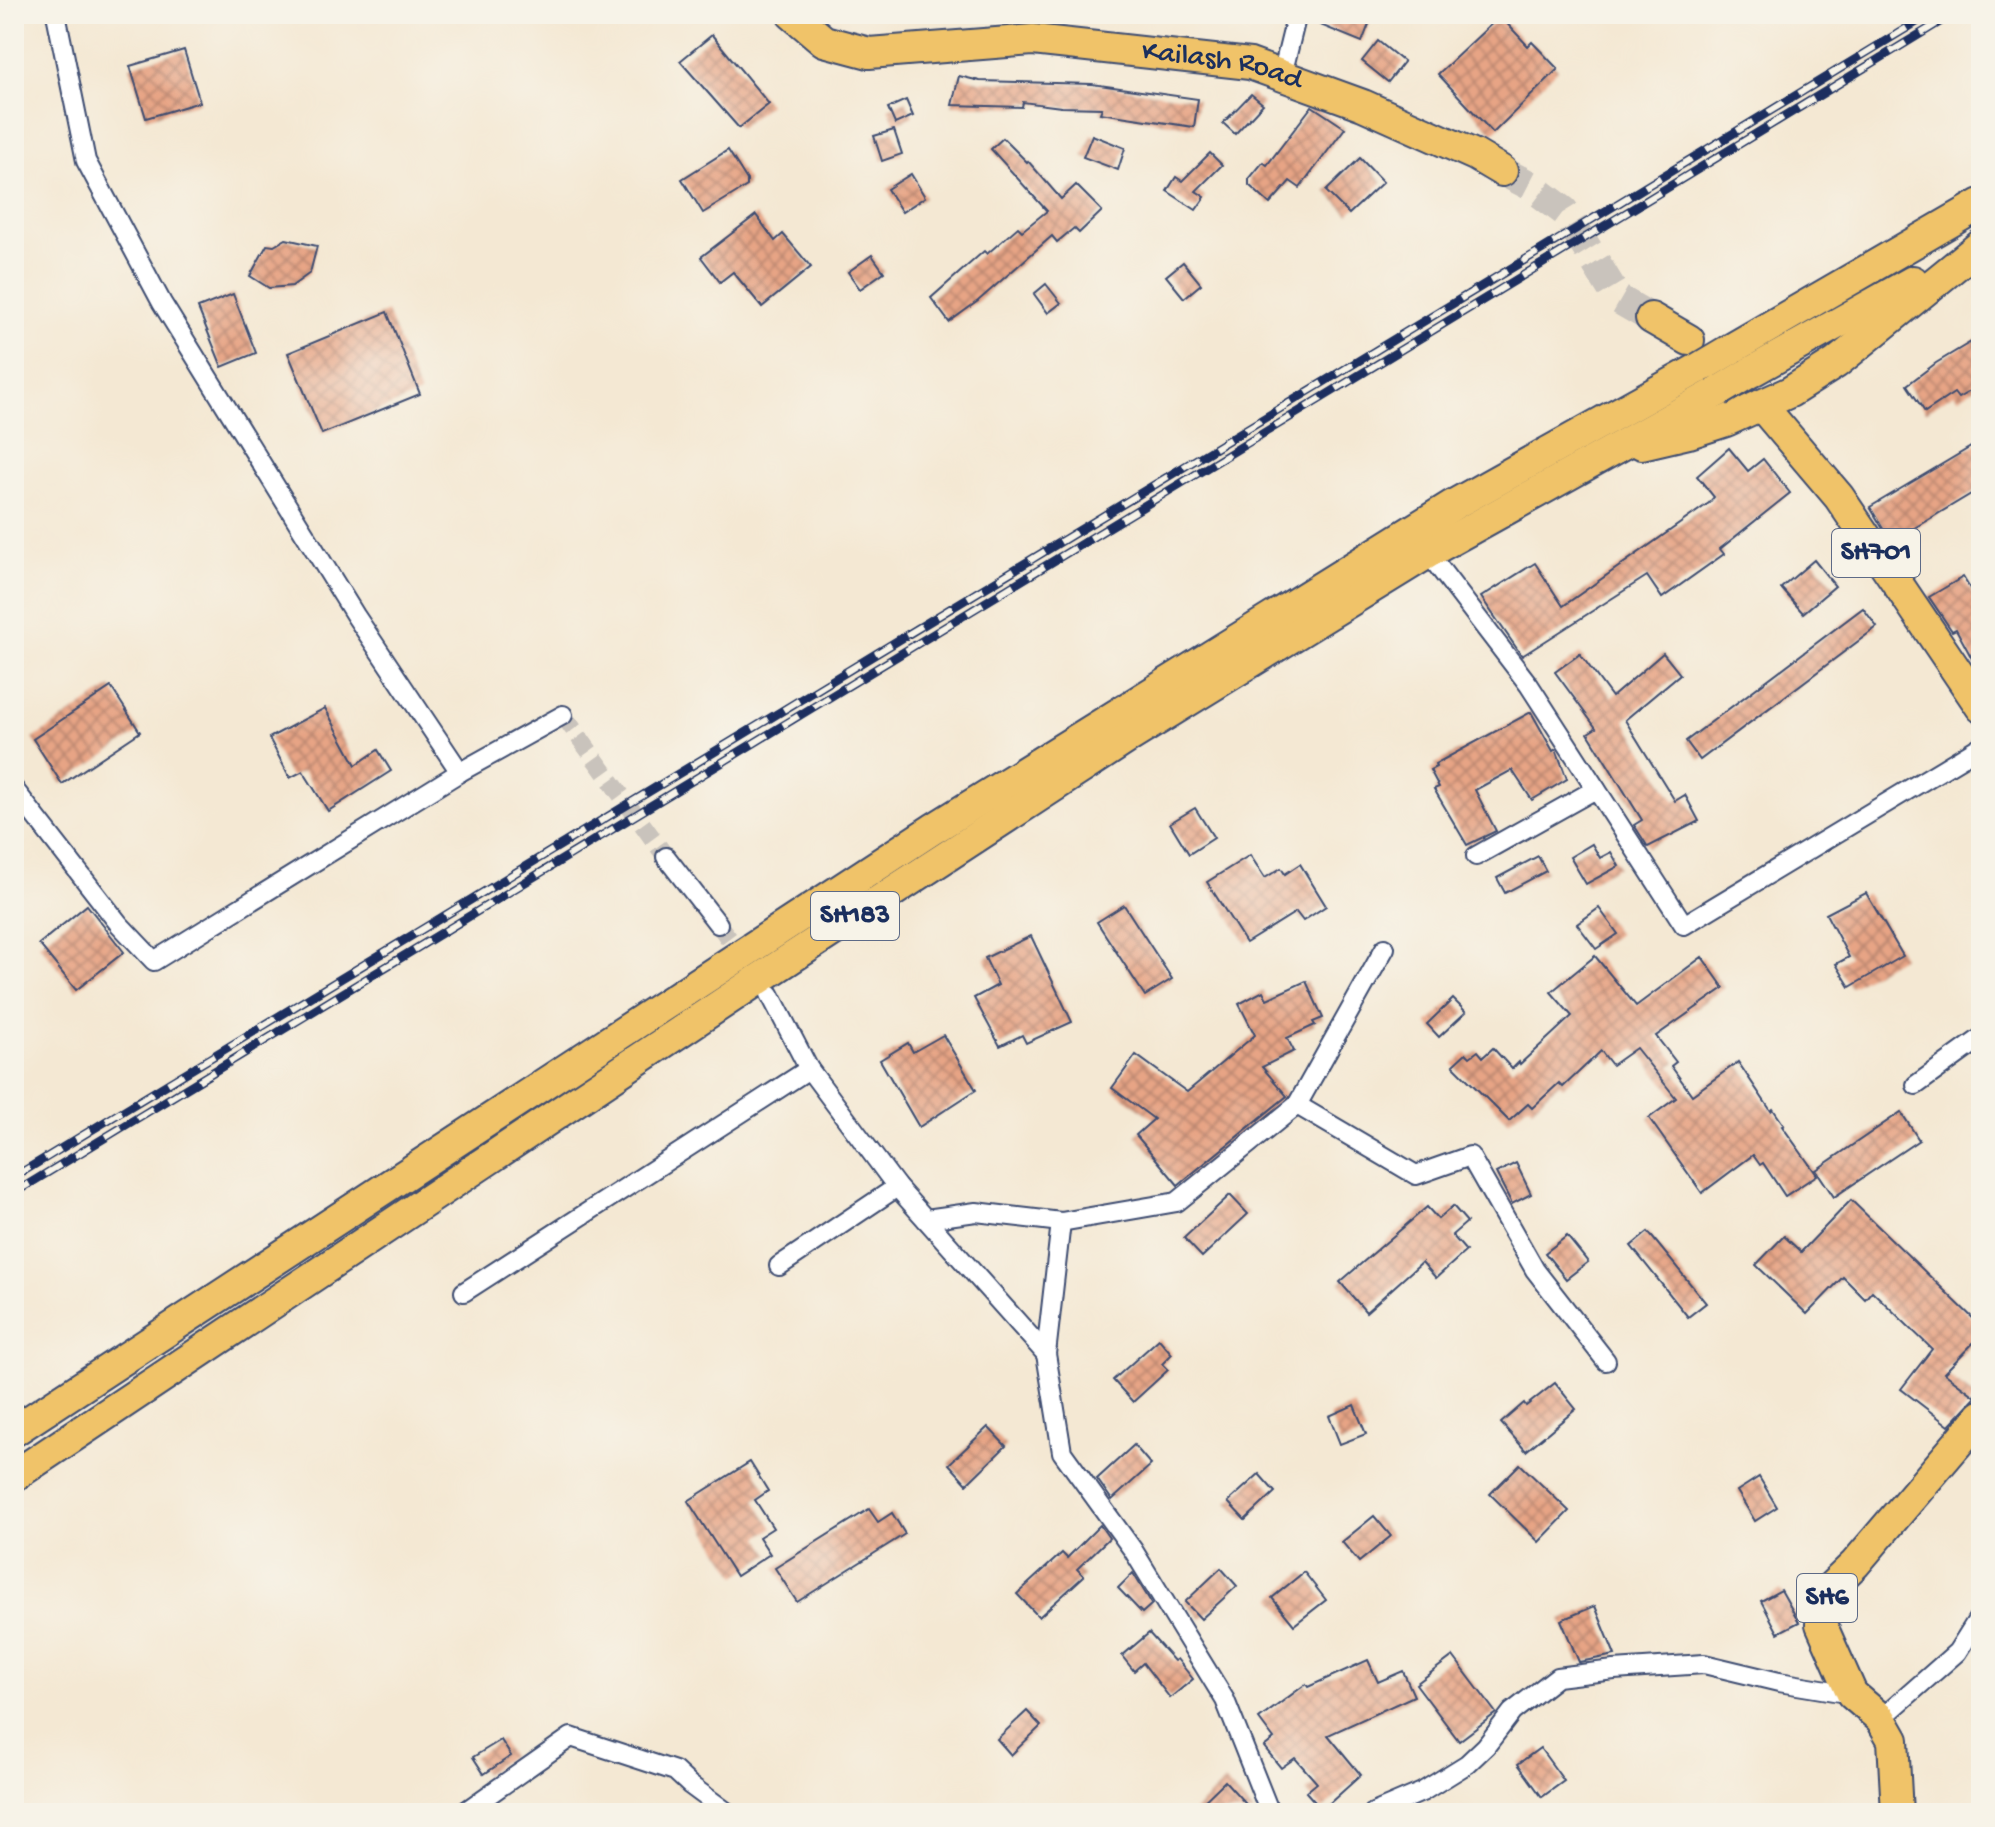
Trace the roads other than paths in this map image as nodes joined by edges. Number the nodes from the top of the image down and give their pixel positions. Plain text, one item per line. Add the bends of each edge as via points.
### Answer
1 (56, 14) edge
2 (792, 14) edge
3 (1297, 14) edge
4 (1282, 75) junction
5 (1502, 171) tunnel mouth
6 (1978, 211) edge
7 (1981, 244) edge
8 (1651, 318) tunnel mouth
9 (1694, 354) junction
10 (1761, 405) junction
11 (1602, 439) junction
12 (1428, 553) junction
13 (1981, 707) edge
14 (563, 715) dead end
15 (1981, 746) edge
16 (460, 772) junction
17 (14, 789) edge
18 (1596, 789) junction
19 (1476, 856) dead end
20 (666, 857) tunnel mouth
21 (718, 924) tunnel mouth
22 (1385, 948) dead end
23 (770, 994) dead end
24 (1981, 1038) edge
25 (809, 1069) junction
26 (1916, 1085) dead end
27 (1297, 1105) junction
28 (897, 1187) junction
29 (926, 1219) junction
30 (1061, 1222) junction
31 (779, 1266) dead end
32 (464, 1292) dead end
33 (1046, 1354) junction
34 (1606, 1361) dead end
35 (1981, 1416) edge
36 (14, 1431) edge
37 (14, 1476) edge
38 (1981, 1614) edge
39 (1852, 1694) junction
40 (1881, 1719) junction
41 (463, 1813) edge
42 (728, 1813) edge
43 (1270, 1813) edge
44 (1373, 1813) edge
45 (1897, 1813) edge

1 - 16 street via 92,174 162,303 355,615
2 - 4 main road, Kailash Road via 824,41 869,53 1033,40 1250,64
3 - 4 street
4 - 5 main road, Kailash Road via 1363,105
6 - 9 main road, bridge via 1731,349
7 - 10 main road via 1836,363
7 - 11 main road, SH183, bridge via 1719,391
8 - 9 main road
9 - 11 main road
10 - 11 main road via 1689,433
10 - 13 main road, SH701 via 1839,497
11 - 12 main road, SH183
11 - 36 main road via 1453,505 933,829
12 - 18 street via 1529,685
12 - 37 main road, SH183 via 977,836
14 - 16 street
15 - 18 street via 1684,925
16 - 17 street via 154,961
18 - 19 street
20 - 21 street
22 - 27 street
23 - 25 street
24 - 26 street
25 - 28 street
25 - 32 street
27 - 30 street via 1177,1202
27 - 34 street via 1416,1175 1470,1156 1535,1270
28 - 29 street
28 - 31 street
29 - 30 street via 976,1212
29 - 33 street
30 - 33 street
33 - 43 street via 1062,1452 1133,1550 1225,1700
35 - 39 main road, SH6 via 1828,1590 1821,1624
38 - 40 street via 1957,1652
39 - 40 main road, SH6
39 - 44 street via 1704,1664 1557,1677 1512,1712 1467,1764 1422,1792
40 - 45 main road, SH6 via 1893,1740
41 - 42 street via 571,1737 675,1771

